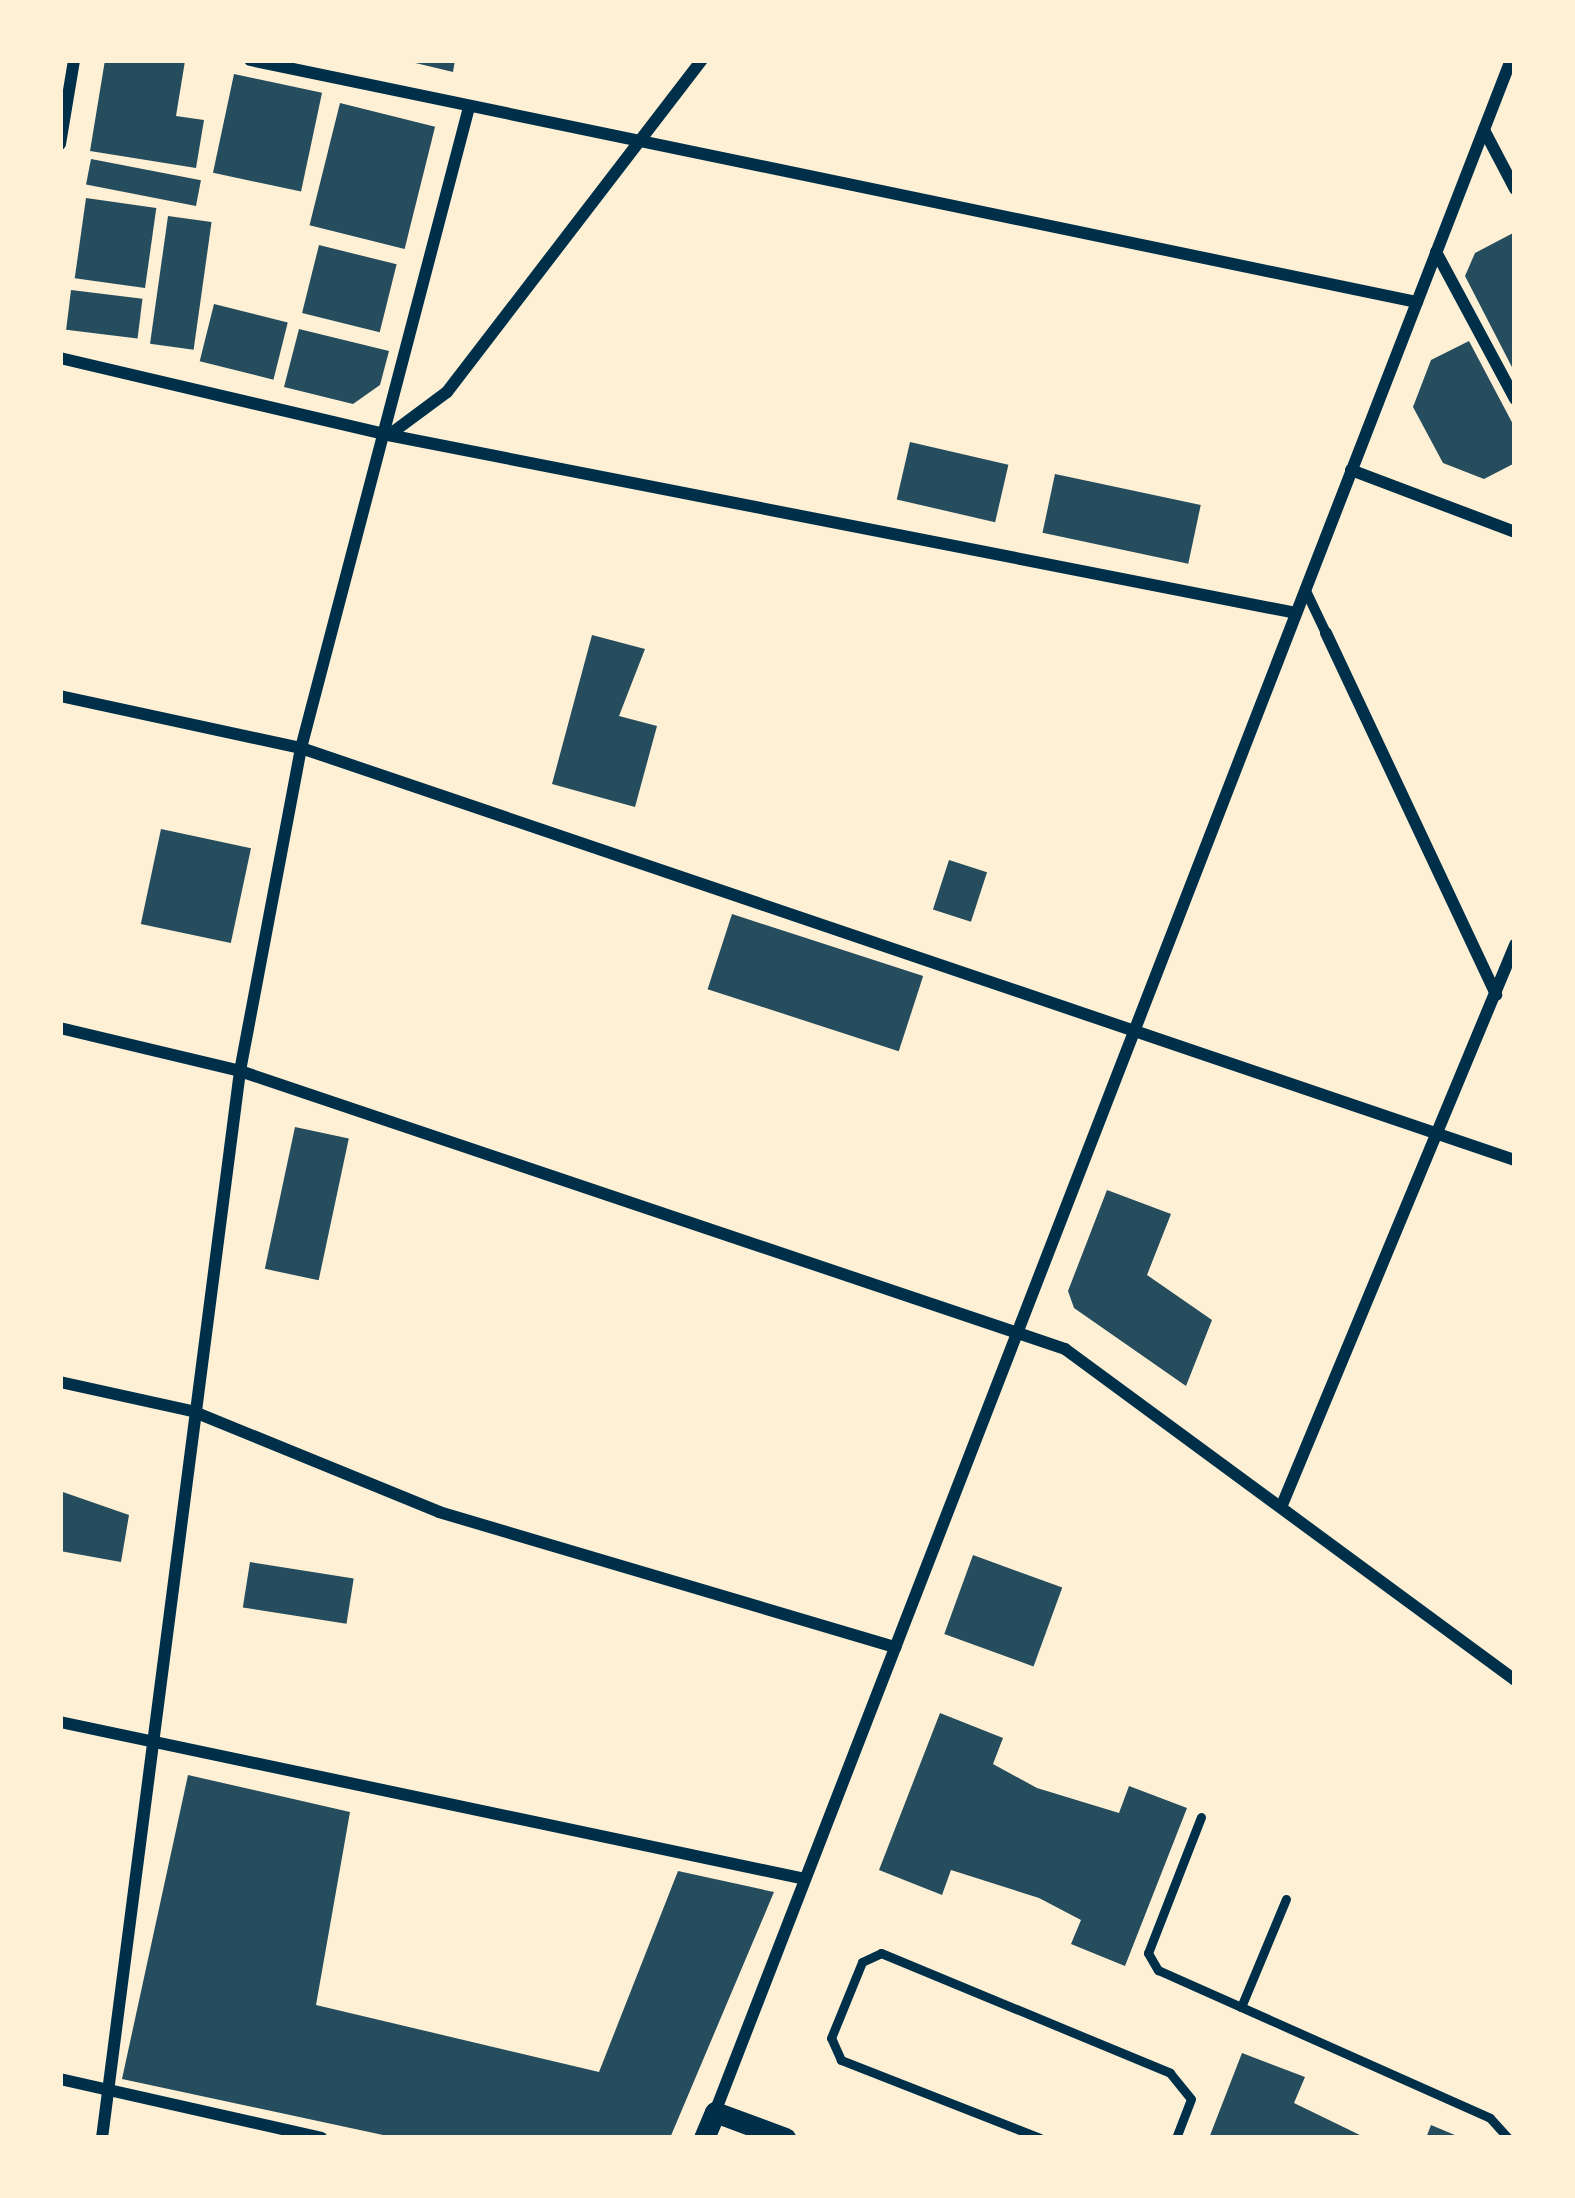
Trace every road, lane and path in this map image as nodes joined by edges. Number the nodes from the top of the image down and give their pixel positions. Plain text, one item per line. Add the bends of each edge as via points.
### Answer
1 (74, 60) edge
2 (250, 60) edge
3 (702, 60) edge
4 (1511, 60) edge
5 (469, 106) junction
6 (1484, 130) junction
7 (60, 144) edge
8 (644, 144) junction
9 (1515, 189) edge
10 (1436, 252) junction
11 (1417, 302) junction
12 (60, 358) edge
13 (1515, 399) edge
14 (388, 436) junction
15 (1351, 470) junction
16 (1515, 532) edge
17 (1305, 589) junction
18 (1296, 613) junction
19 (1326, 633) joint
20 (60, 696) edge
21 (301, 748) junction
22 (1515, 945) edge
23 (1496, 994) junction
24 (1130, 1024) junction
25 (60, 1028) edge
26 (240, 1071) junction
27 (1441, 1132) junction
28 (1515, 1160) edge
29 (1016, 1334) junction
30 (60, 1382) edge
31 (193, 1411) junction
32 (1282, 1504) junction
33 (895, 1647) junction
34 (1515, 1680) edge
35 (60, 1722) edge
36 (153, 1737) junction
37 (1202, 1817) dead end
38 (805, 1879) junction
39 (1286, 1899) dead end
40 (1241, 2007) junction
41 (60, 2079) edge
42 (108, 2091) junction
43 (715, 2112) junction
44 (102, 2138) edge
45 (321, 2138) edge
46 (704, 2138) edge
47 (785, 2138) edge
48 (1040, 2138) edge
49 (1176, 2138) edge
50 (1508, 2138) edge

1 - 7 street
2 - 5 street
3 - 8 street
4 - 6 street
5 - 8 street
5 - 14 street
6 - 9 street
6 - 10 street
8 - 11 street
8 - 14 street via 447,392
10 - 11 street
10 - 13 street
11 - 15 street
12 - 14 street
14 - 18 street
14 - 21 street
15 - 16 street
15 - 17 street
17 - 18 street
17 - 19 street
18 - 24 street
19 - 23 street
20 - 21 street
21 - 24 street
21 - 26 street
22 - 23 street
23 - 27 street
24 - 27 street
24 - 29 street
25 - 26 street
26 - 29 street
26 - 31 street
27 - 28 street
27 - 32 street
29 - 32 street via 1065,1349
29 - 33 street
30 - 31 street
31 - 33 street via 439,1512
31 - 36 street
32 - 34 street
33 - 38 street
35 - 36 street
36 - 38 street
36 - 42 street
37 - 40 lane via 1148,1953 1158,1970
38 - 43 street
39 - 40 lane
40 - 50 lane via 1490,2118
41 - 42 street
42 - 44 street
42 - 45 street
43 - 46 street
43 - 47 street
48 - 49 lane via 841,2060 831,2038 862,1963 880,1953 1170,2073 1191,2099

